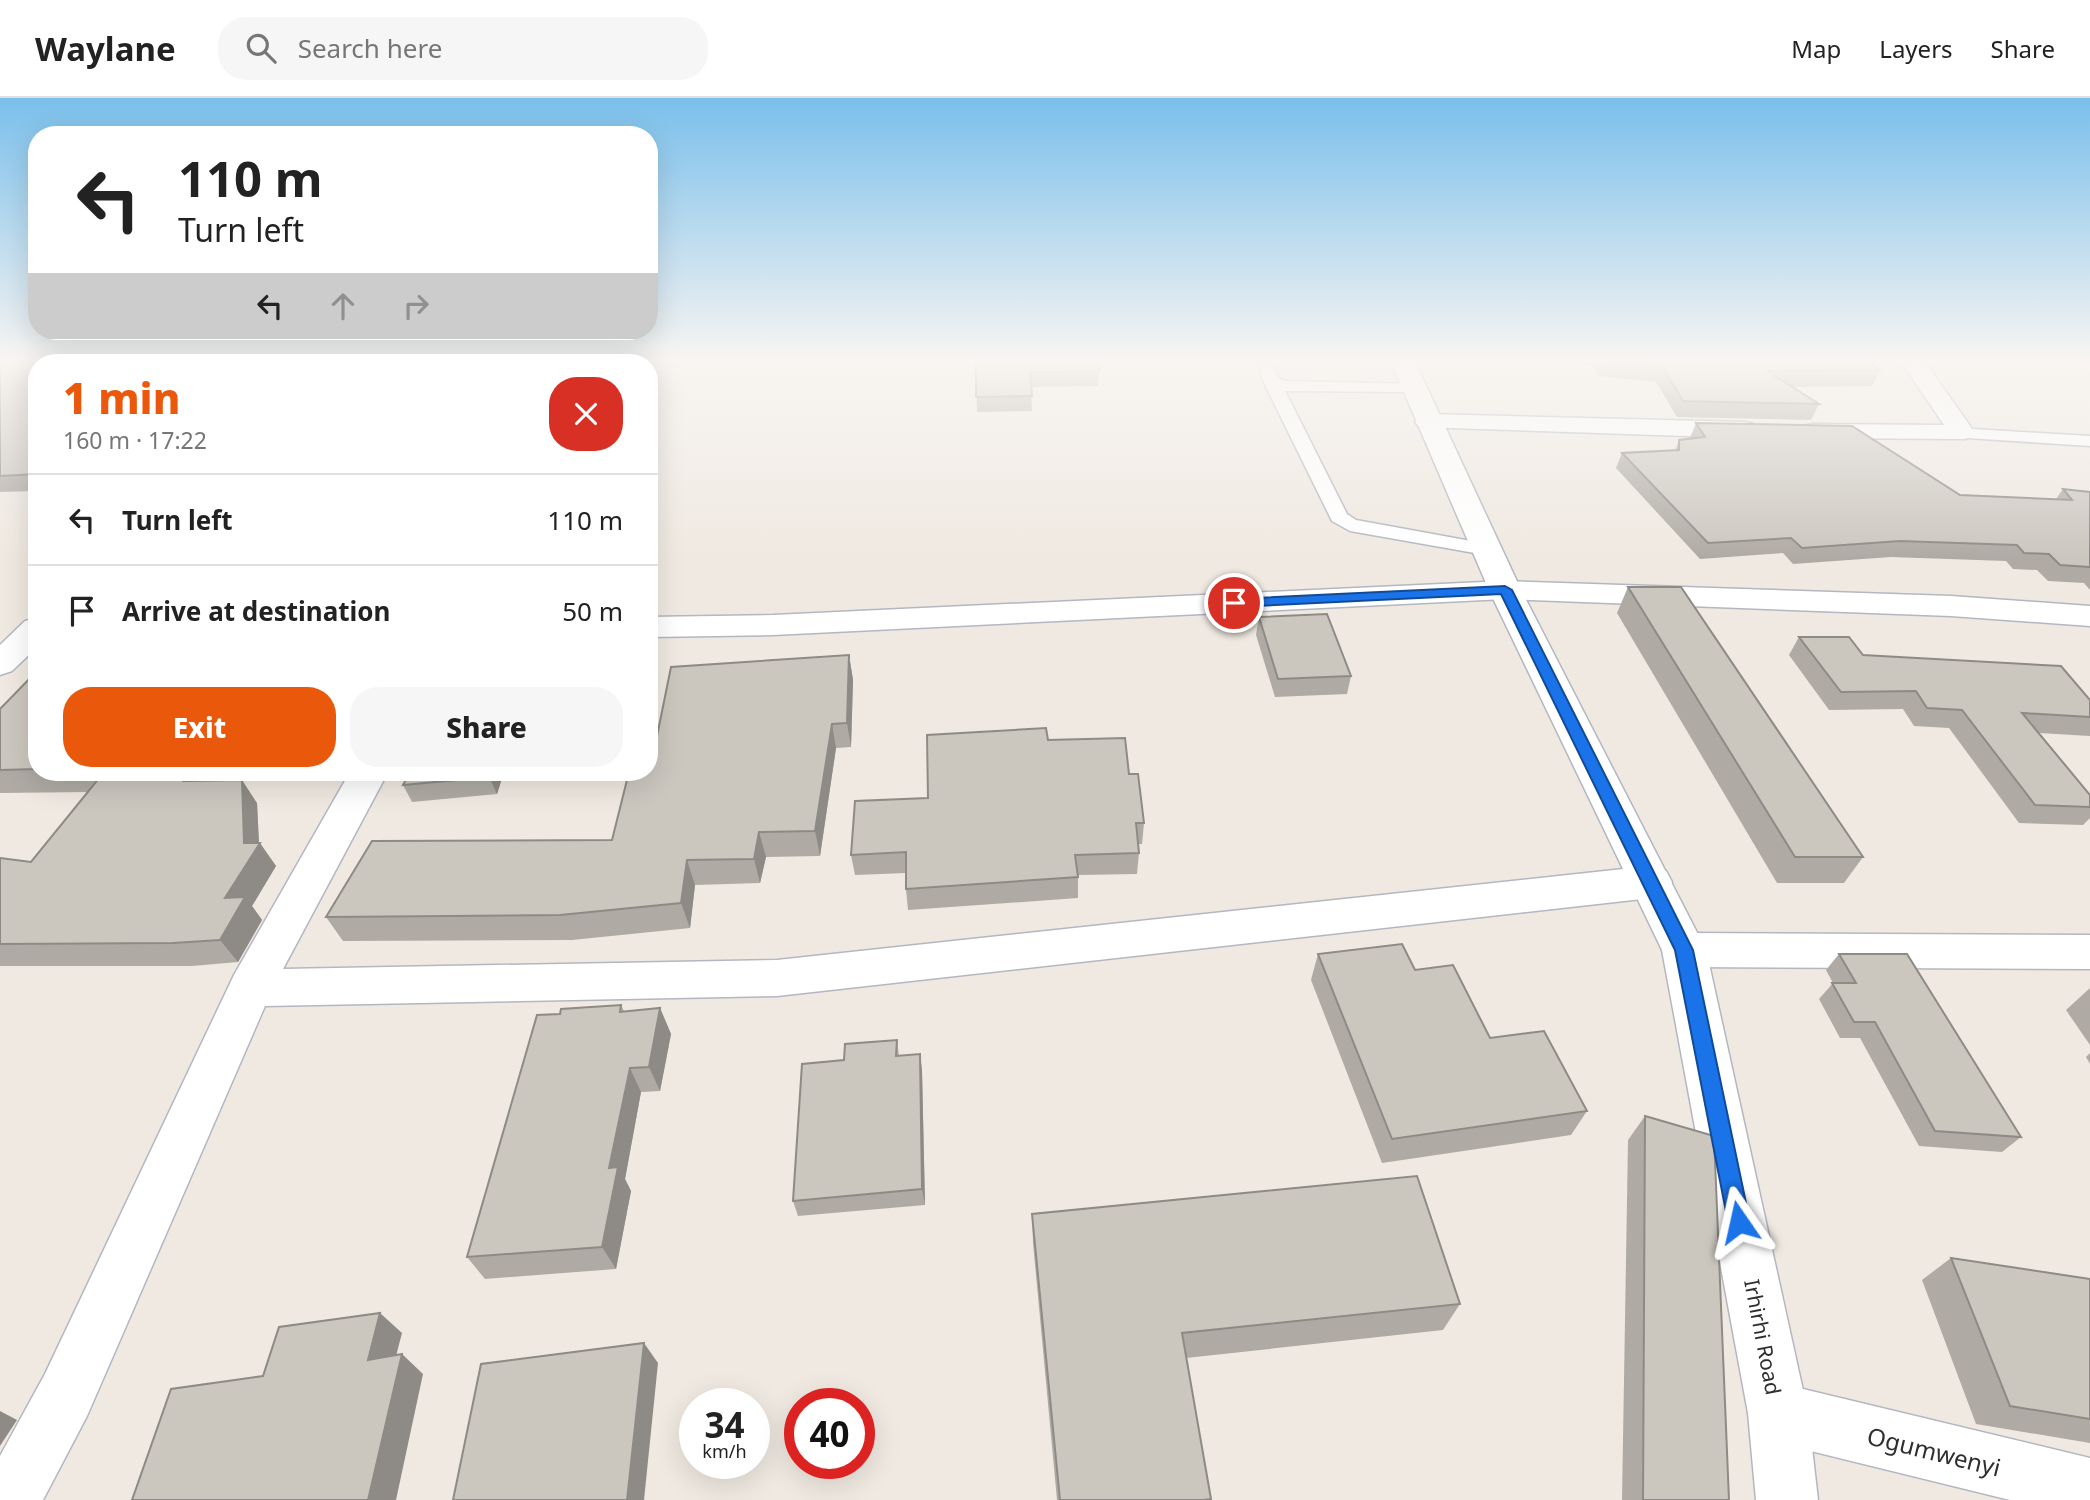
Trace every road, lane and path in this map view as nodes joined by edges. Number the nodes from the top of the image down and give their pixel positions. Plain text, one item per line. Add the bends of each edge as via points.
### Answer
1 (1295, 427) edge
2 (1432, 427) edge
3 (1745, 427) edge
4 (1958, 427) edge
5 (1956, 433) junction
6 (2090, 441) edge
7 (1486, 549) junction
8 (1505, 590) junction
9 (2090, 616) edge
10 (658, 627) edge
11 (26, 633) edge
12 (0, 664) edge
13 (364, 781) edge
14 (1651, 882) junction
15 (1684, 950) junction
16 (2090, 952) edge
17 (250, 988) junction
18 (1778, 1413) junction
19 (2090, 1489) edge
20 (10, 1500) edge
21 (1787, 1500) edge

1 - 7 lane via 1339,517 1350,524
2 - 7 street, Irhirhi Road
3 - 5 street
4 - 5 street
5 - 6 lane
7 - 8 street, Irhirhi Road
8 - 9 street via 1951,606
8 - 10 street
8 - 14 street, Irhirhi Road
11 - 12 street
13 - 17 street
14 - 15 street, Irhirhi Road
14 - 17 street via 777,978
15 - 16 street
15 - 18 street, Irhirhi Road
17 - 20 street via 66,1395
18 - 19 street, Ogumwenyi
18 - 21 street, Irhirhi Road

